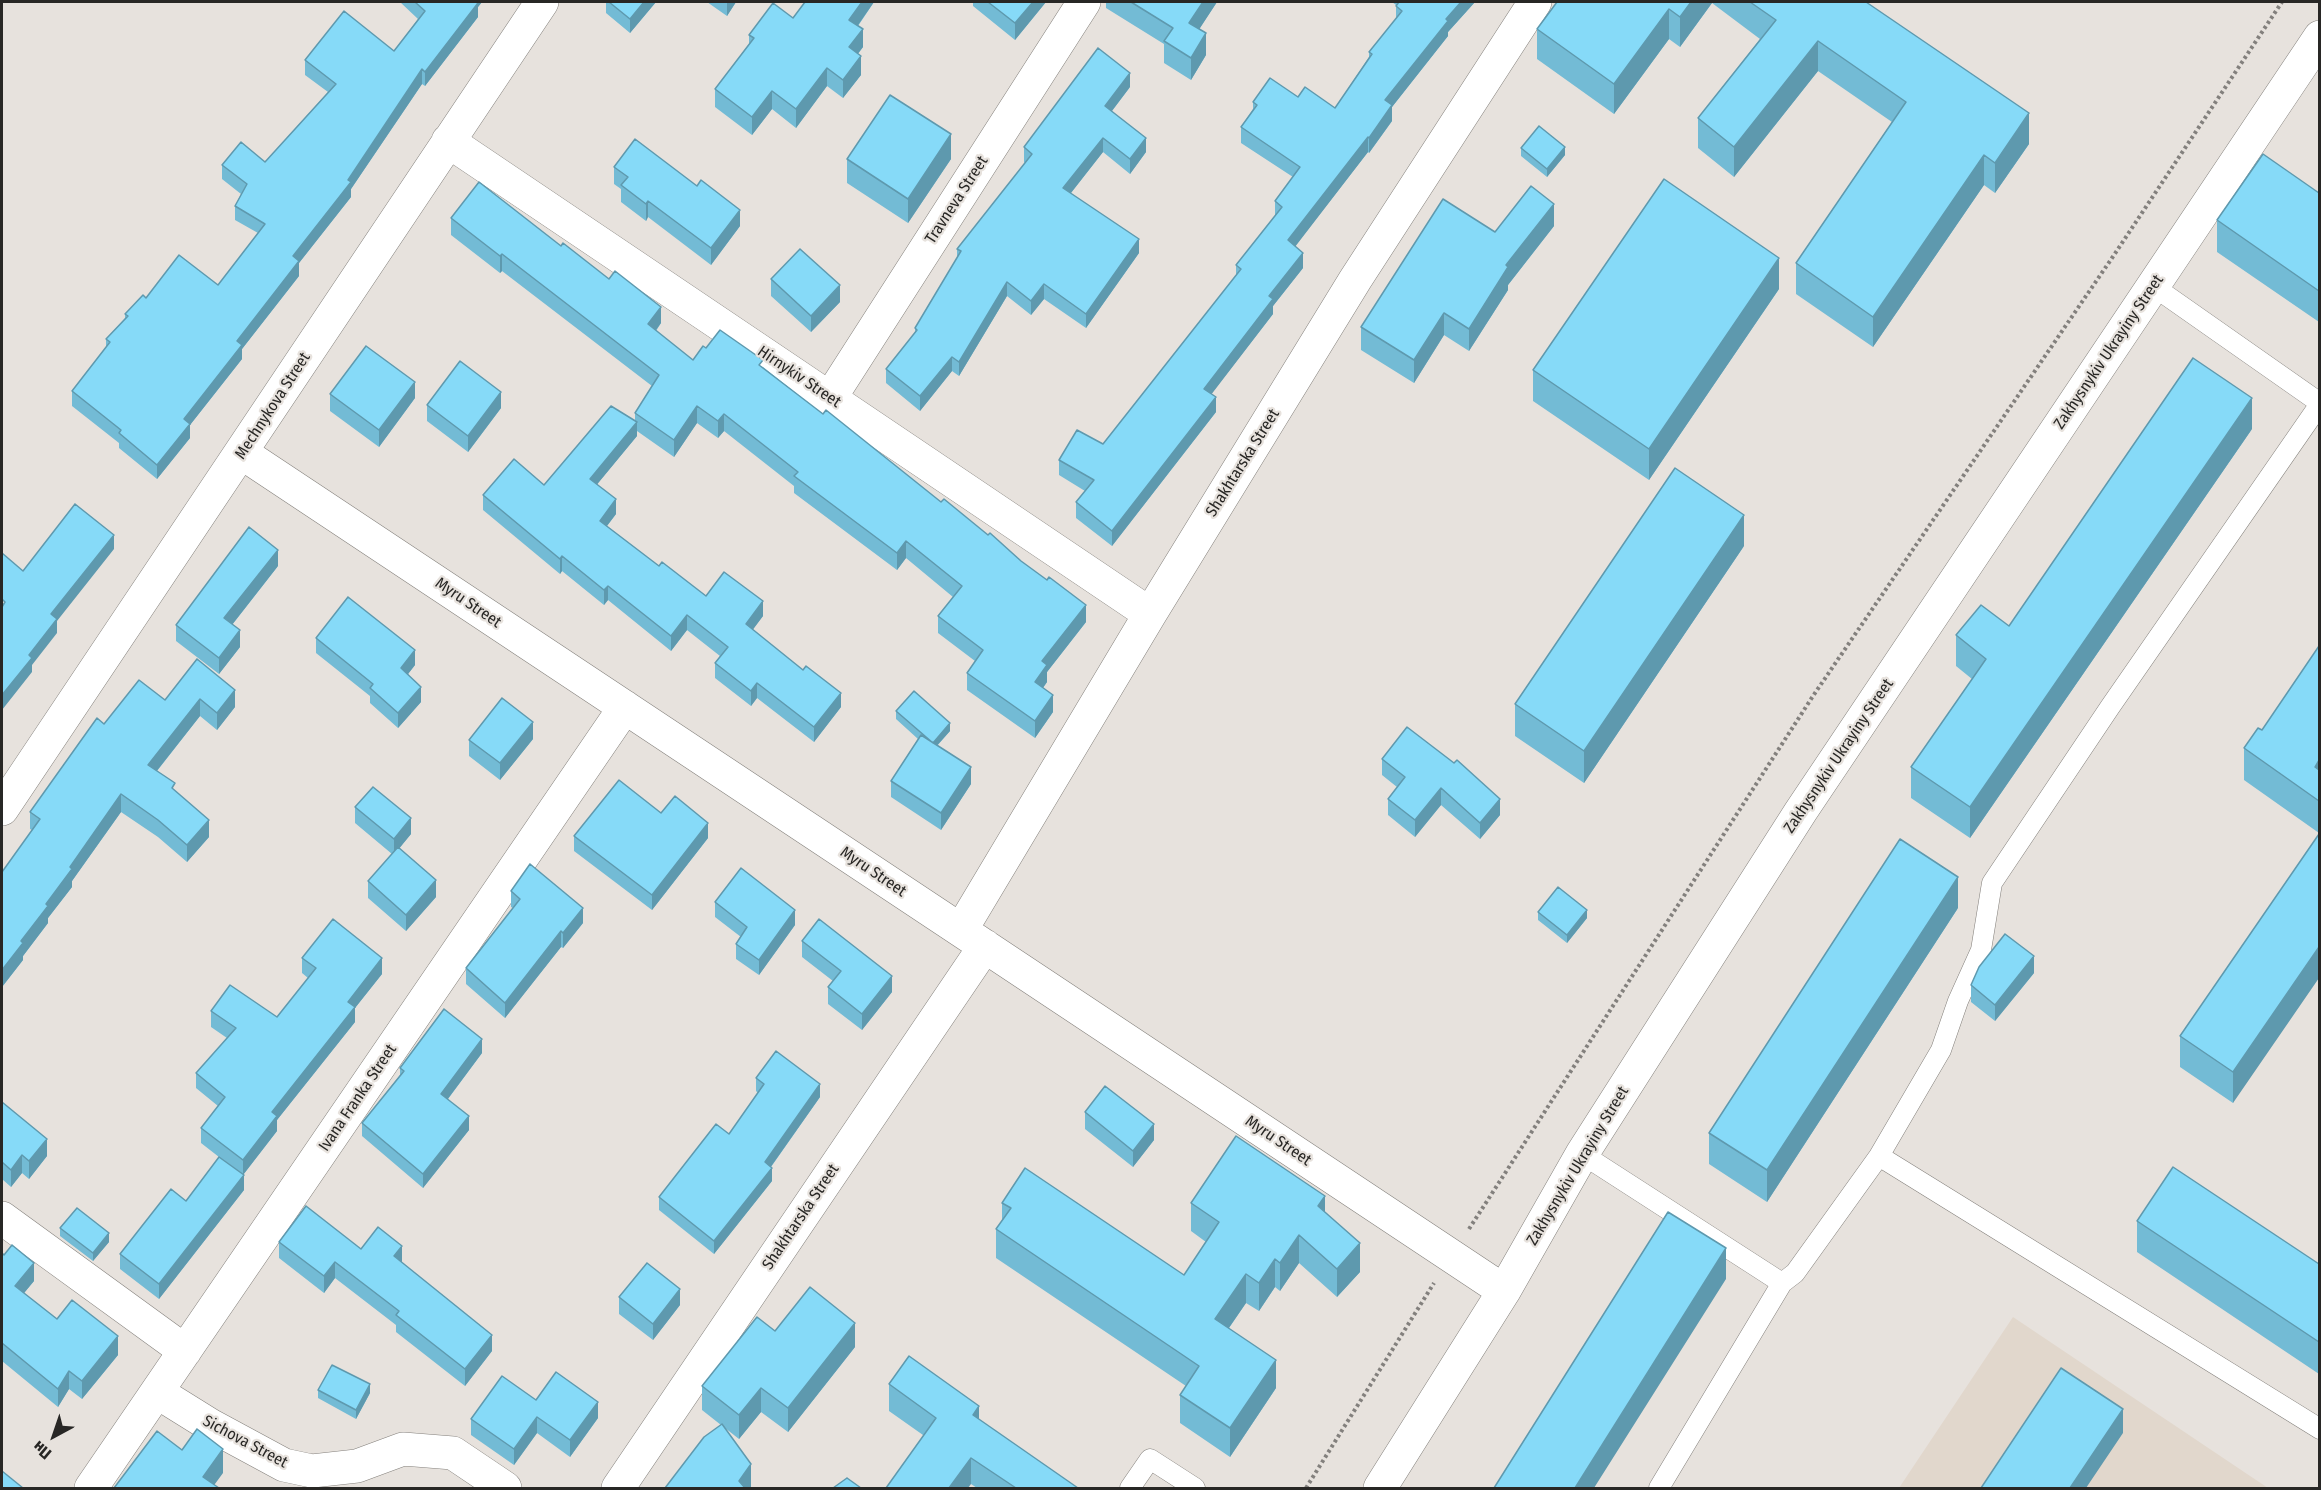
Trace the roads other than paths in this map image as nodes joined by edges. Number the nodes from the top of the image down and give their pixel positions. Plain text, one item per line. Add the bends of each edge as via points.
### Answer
1 (542, 2) edge
2 (1084, 2) edge
3 (1535, 2) edge
4 (2319, 37) edge
5 (448, 141) junction
6 (2153, 286) junction
7 (830, 398) junction
8 (2319, 403) edge
9 (242, 453) junction
10 (1150, 614) junction
11 (625, 707) junction
12 (2, 809) edge
13 (973, 938) junction
14 (1582, 1154) junction
15 (1879, 1156) junction
16 (2, 1218) edge
17 (1782, 1283) junction
18 (1504, 1291) junction
19 (184, 1351) junction
20 (157, 1392) junction
21 (2319, 1429) edge
22 (92, 1488) edge
23 (505, 1488) edge
24 (618, 1488) edge
25 (1130, 1488) edge
26 (1195, 1488) edge
27 (1380, 1488) edge
28 (1659, 1488) edge

1 - 5 street, Mechnykova Street
2 - 7 street, Travneva Street
3 - 10 street, Shakhtarska Street via 1355,280
4 - 6 street, Zakhysnykiv Ukrayiny Street
5 - 7 street, Hirnykiv Street
5 - 9 street, Mechnykova Street
6 - 8 lane
6 - 14 street, Zakhysnykiv Ukrayiny Street via 1801,811
7 - 10 street, Hirnykiv Street
8 - 15 lane via 1992,883 1981,950 1941,1050
9 - 11 street, Myru Street
9 - 12 street, Mechnykova Street
10 - 13 street, Shakhtarska Street
11 - 13 street, Myru Street
11 - 19 street, Ivana Franka Street
13 - 18 street, Myru Street
13 - 24 street, Shakhtarska Street
14 - 17 lane
14 - 18 street, Zakhysnykiv Ukrayiny Street
15 - 17 lane via 1795,1273
15 - 21 lane
16 - 19 street
17 - 28 lane
18 - 27 street, Zakhysnykiv Ukrayiny Street
19 - 20 street, Ivana Franka Street
20 - 22 street, Ivana Franka Street
20 - 23 street, Sichova Street via 284,1466 312,1471 357,1466 403,1449 453,1453
25 - 26 lane via 1150,1459

